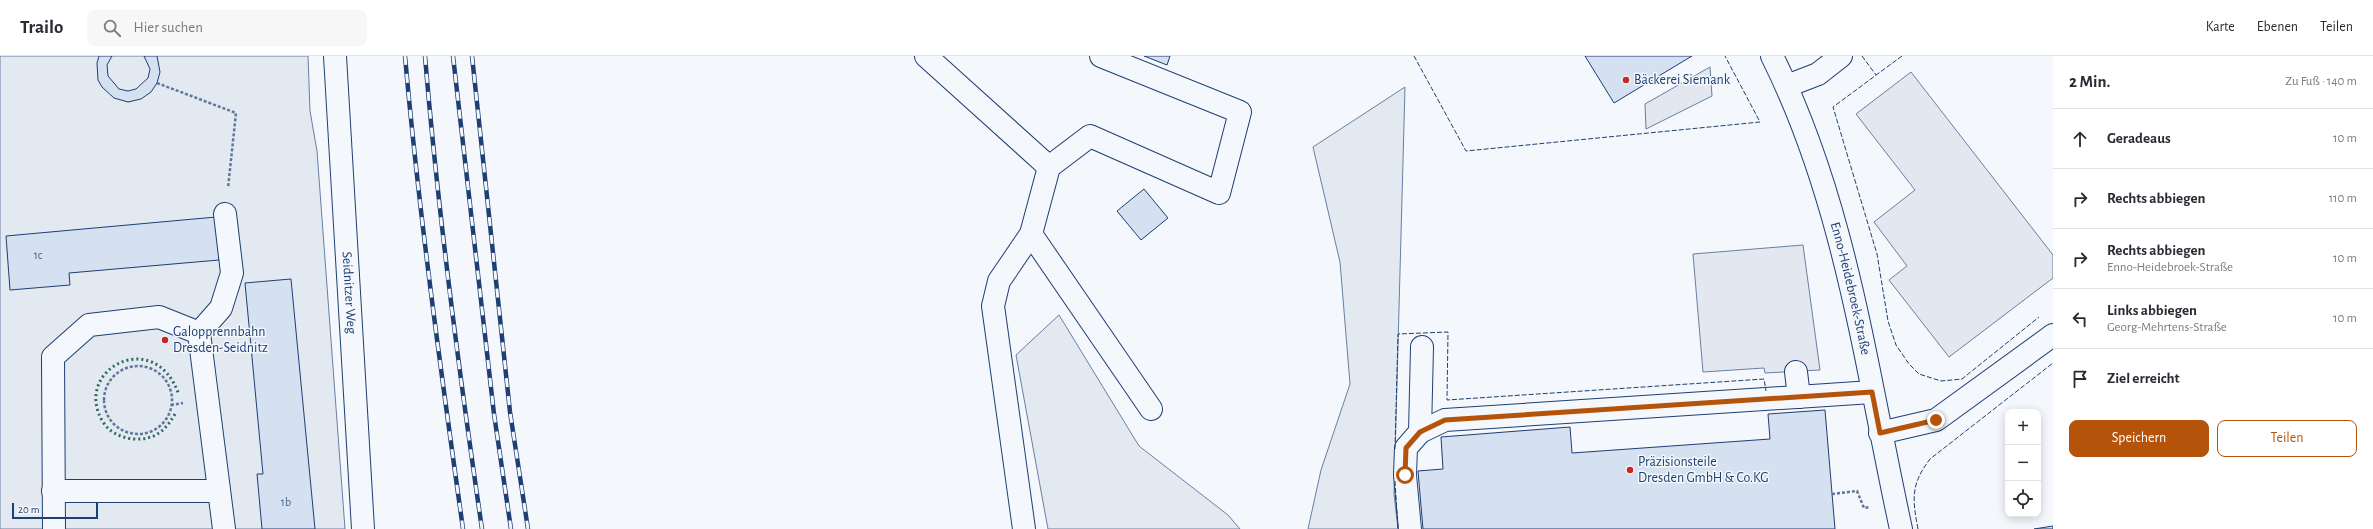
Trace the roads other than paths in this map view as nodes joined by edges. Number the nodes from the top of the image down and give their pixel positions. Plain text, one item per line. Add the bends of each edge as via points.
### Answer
1 (335, 56) edge
2 (926, 56) edge
3 (1101, 56) edge
4 (1772, 56) edge
5 (1841, 56) edge
6 (1786, 86) junction
7 (1048, 167) junction
8 (225, 214) road end
9 (1031, 234) junction
10 (199, 333) junction
11 (2053, 335) edge
12 (1422, 347) dead end
13 (1796, 372) dead end
14 (1872, 392) junction
15 (1799, 398) junction
16 (1151, 409) dead end
17 (1420, 432) junction
18 (1880, 433) junction
19 (53, 491) junction
20 (219, 491) junction
21 (54, 529) edge
22 (224, 529) edge
23 (363, 529) edge
24 (1024, 529) edge
25 (1410, 529) edge
26 (1901, 529) edge

1 - 23 street, Seidnitzer Weg
2 - 7 street
3 - 7 street via 1240,112 1219,193 1090,136
4 - 6 street, Enno-Heidebroek-Straße
5 - 6 street via 1818,74
6 - 14 street, Enno-Heidebroek-Straße via 1816,160 1847,267
7 - 9 street
8 - 10 street via 232,273 220,308
9 - 16 street
9 - 24 street via 999,281 993,306
10 - 19 street via 159,316 88,325 53,356
10 - 20 street
11 - 18 street via 1936,420
12 - 17 street
13 - 15 street
14 - 15 street
14 - 18 street, Enno-Heidebroek-Straße
15 - 17 street via 1445,420
17 - 25 street via 1406,448 1405,475
18 - 26 street, Enno-Heidebroek-Straße
19 - 20 street
19 - 21 street
20 - 22 street

